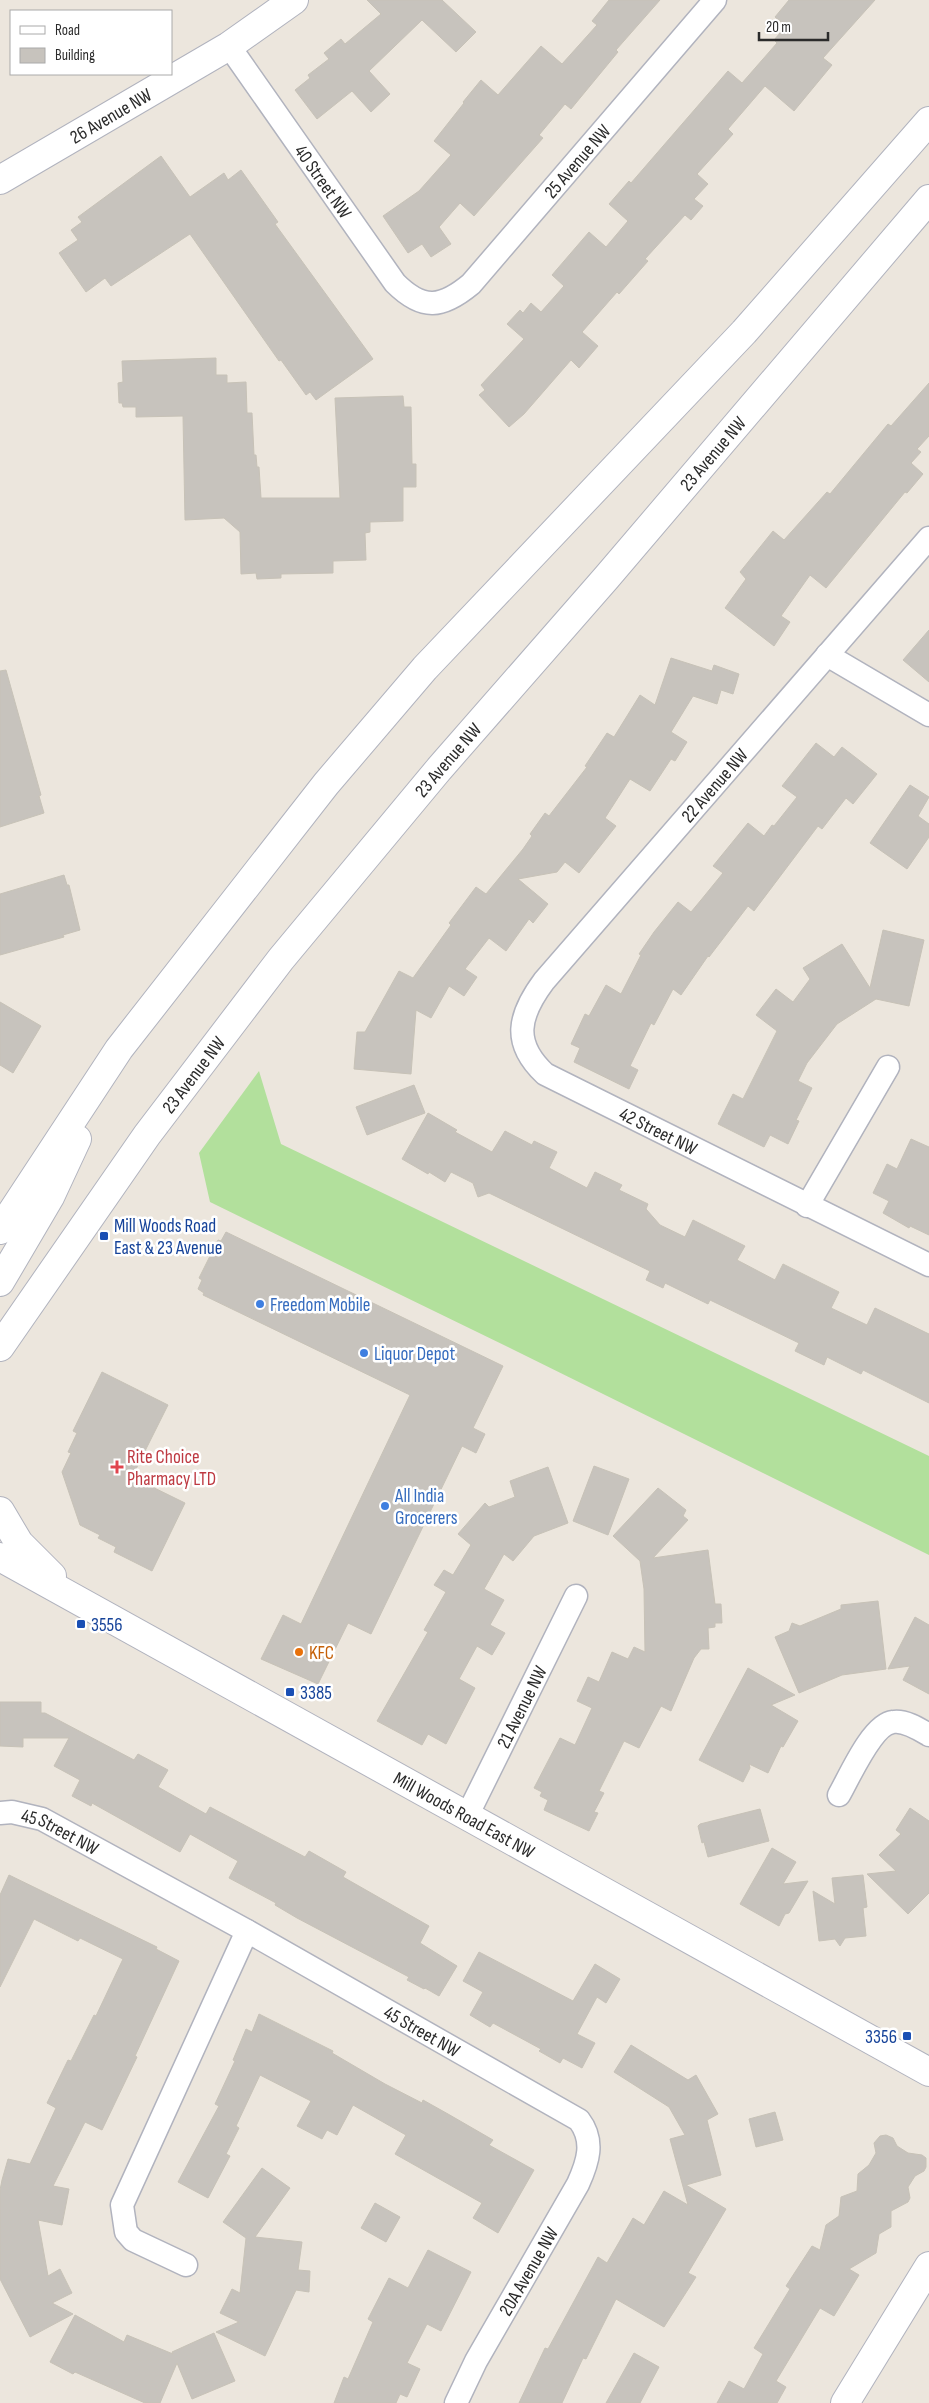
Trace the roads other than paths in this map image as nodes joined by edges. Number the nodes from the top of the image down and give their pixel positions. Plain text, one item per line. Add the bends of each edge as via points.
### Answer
1 (294, 0) edge
2 (715, 0) edge
3 (229, 46) junction
4 (929, 121) edge
5 (0, 180) edge
6 (929, 199) edge
7 (427, 304) joint
8 (929, 538) edge
9 (827, 655) junction
10 (929, 715) edge
11 (522, 1043) joint
12 (119, 1049) junction
13 (888, 1067) dead end
14 (807, 1206) junction
15 (0, 1230) edge
16 (929, 1265) edge
17 (0, 1282) edge
18 (0, 1347) edge
19 (0, 1511) edge
20 (0, 1557) edge
21 (0, 1578) edge
22 (576, 1596) dead end
23 (78, 1602) junction
24 (929, 1735) edge
25 (839, 1795) dead end
26 (0, 1813) edge
27 (467, 1816) junction
28 (247, 1932) junction
29 (929, 2072) edge
30 (588, 2137) joint
31 (186, 2265) dead end
32 (929, 2266) edge
33 (456, 2403) edge
34 (845, 2403) edge

1 - 3 main road, 26 Avenue NW
2 - 7 street, 25 Avenue NW via 471,284 449,298
3 - 5 main road, 26 Avenue NW
3 - 7 street, 40 Street NW via 395,284 412,298
4 - 12 main road via 744,332 425,668 326,784
6 - 18 main road, 23 Avenue NW via 439,769 282,958 142,1142
8 - 9 street, 22 Avenue NW
9 - 10 street
9 - 11 street, 22 Avenue NW via 544,981 532,997 522,1029
11 - 14 street, 42 Street NW via 545,1074
12 - 15 main road
12 - 17 main road via 50,1196
13 - 14 street
14 - 16 street, 42 Street NW
19 - 23 main road via 19,1543
20 - 23 main road, Mill Woods Road East NW
21 - 23 main road
22 - 27 street, 21 Avenue NW
23 - 27 main road, Mill Woods Road East NW
24 - 25 street via 904,1723 885,1724 871,1740
26 - 28 street, 45 Street NW via 12,1812 42,1819
27 - 29 main road, Mill Woods Road East NW
28 - 30 street, 45 Street NW via 572,2114 584,2126
28 - 31 street via 122,2205 126,2232 133,2240
30 - 33 street, 20A Avenue NW via 587,2165 578,2184 476,2361
32 - 34 main road

